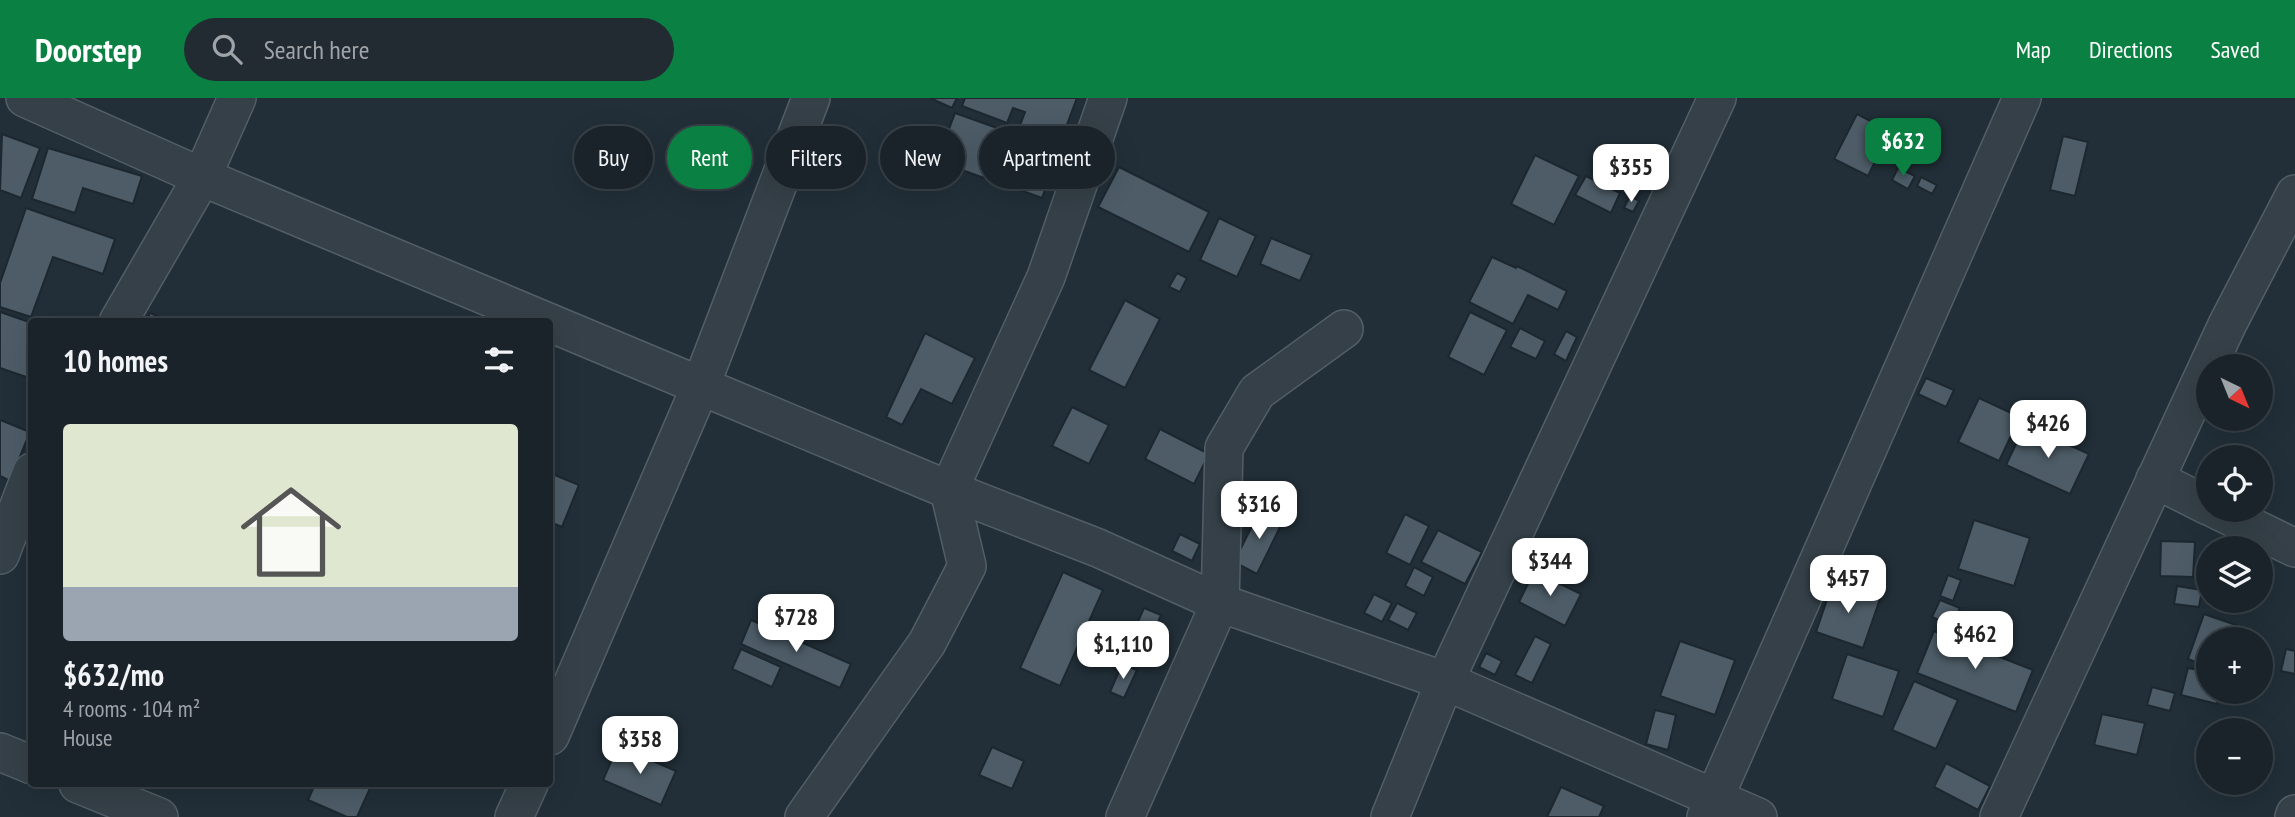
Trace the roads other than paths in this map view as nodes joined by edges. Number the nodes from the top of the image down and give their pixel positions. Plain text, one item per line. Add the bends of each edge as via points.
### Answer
1 (25, 98) edge
2 (237, 98) edge
3 (811, 98) edge
4 (1108, 98) edge
5 (1717, 98) edge
6 (2022, 98) edge
7 (202, 177) junction
8 (2295, 194) edge
9 (120, 318) edge
10 (540, 318) edge
11 (553, 323) edge
12 (1344, 329) dead end
13 (701, 385) junction
14 (2155, 480) junction
15 (28, 482) edge
16 (949, 490) junction
17 (2196, 500) edge
18 (2242, 522) edge
19 (2295, 548) edge
20 (0, 555) edge
21 (1220, 603) junction
22 (1445, 681) junction
23 (553, 729) edge
24 (0, 752) edge
25 (28, 763) edge
26 (85, 787) edge
27 (527, 787) edge
28 (1710, 807) edge
29 (159, 817) edge
30 (514, 817) edge
31 (804, 817) edge
32 (1125, 817) edge
33 (1390, 817) edge
34 (1758, 817) edge
35 (1998, 817) edge

1 - 7 street
2 - 7 street
3 - 13 street
4 - 16 street via 1046,277
5 - 22 street
6 - 28 street
7 - 9 street
7 - 10 street
8 - 14 street
11 - 13 street
12 - 21 street via 1257,392 1224,448
13 - 16 street
13 - 23 street
14 - 17 street
14 - 35 street
15 - 20 street
16 - 21 street via 1098,548
16 - 31 street via 967,566 927,642
18 - 19 street
21 - 22 street
21 - 32 street
22 - 28 street
22 - 33 street
24 - 25 street
26 - 29 street
27 - 30 street
28 - 34 street

